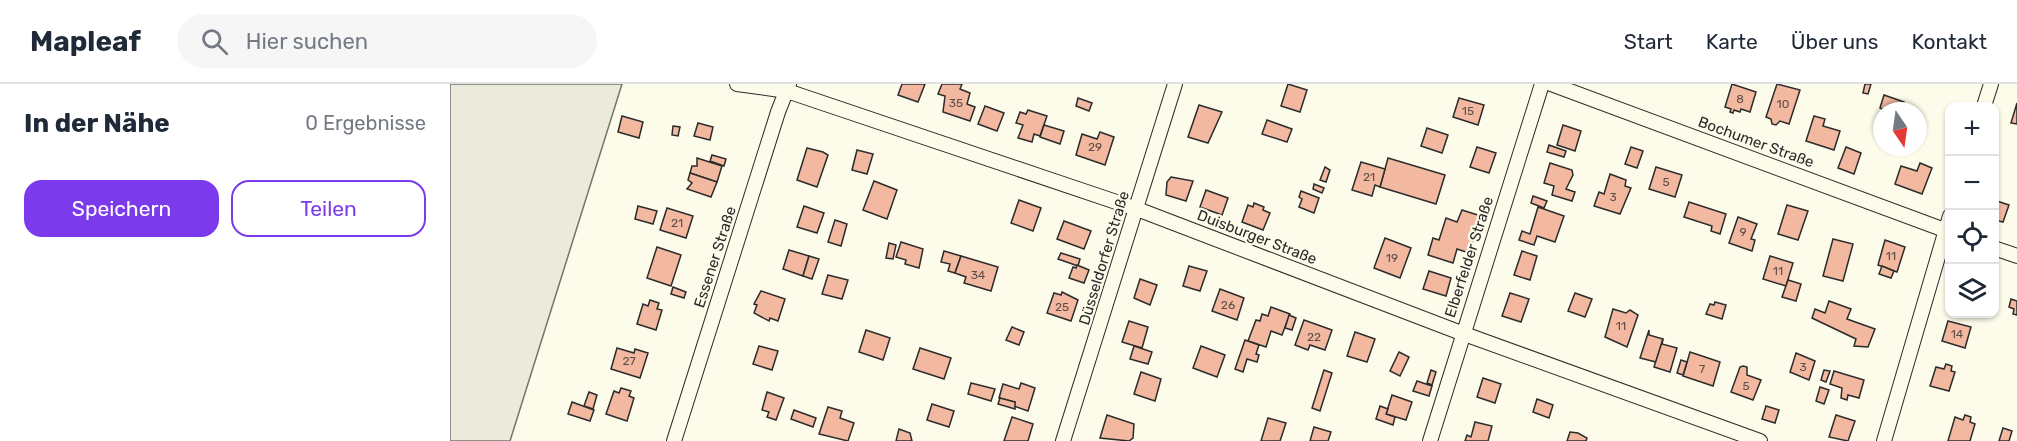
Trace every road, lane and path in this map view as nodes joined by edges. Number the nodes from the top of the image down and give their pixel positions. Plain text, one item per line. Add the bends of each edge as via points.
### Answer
1 (738, 84) edge
2 (1175, 84) edge
3 (1542, 84) edge
4 (1551, 84) edge
5 (1991, 84) edge
6 (788, 88) edge
7 (1985, 102) edge
8 (1137, 208) junction
9 (1945, 230) edge
10 (1945, 238) edge
11 (1999, 249) edge
12 (2017, 256) edge
13 (1463, 333) junction
14 (674, 441) edge
15 (1064, 441) edge
16 (1430, 441) edge
17 (1760, 441) edge
18 (1884, 441) edge

1 - 6 street, Duisburger Straße
2 - 8 street, Düsseldorfer Straße
3 - 13 street, Elberfelder Straße
4 - 9 street, Bochumer Straße
5 - 7 street
6 - 8 street, Duisburger Straße
6 - 14 street, Essener Straße
8 - 13 street, Duisburger Straße
8 - 15 street, Düsseldorfer Straße
10 - 18 street
11 - 12 street
13 - 16 street, Elberfelder Straße
13 - 17 street, Duisburger Straße

